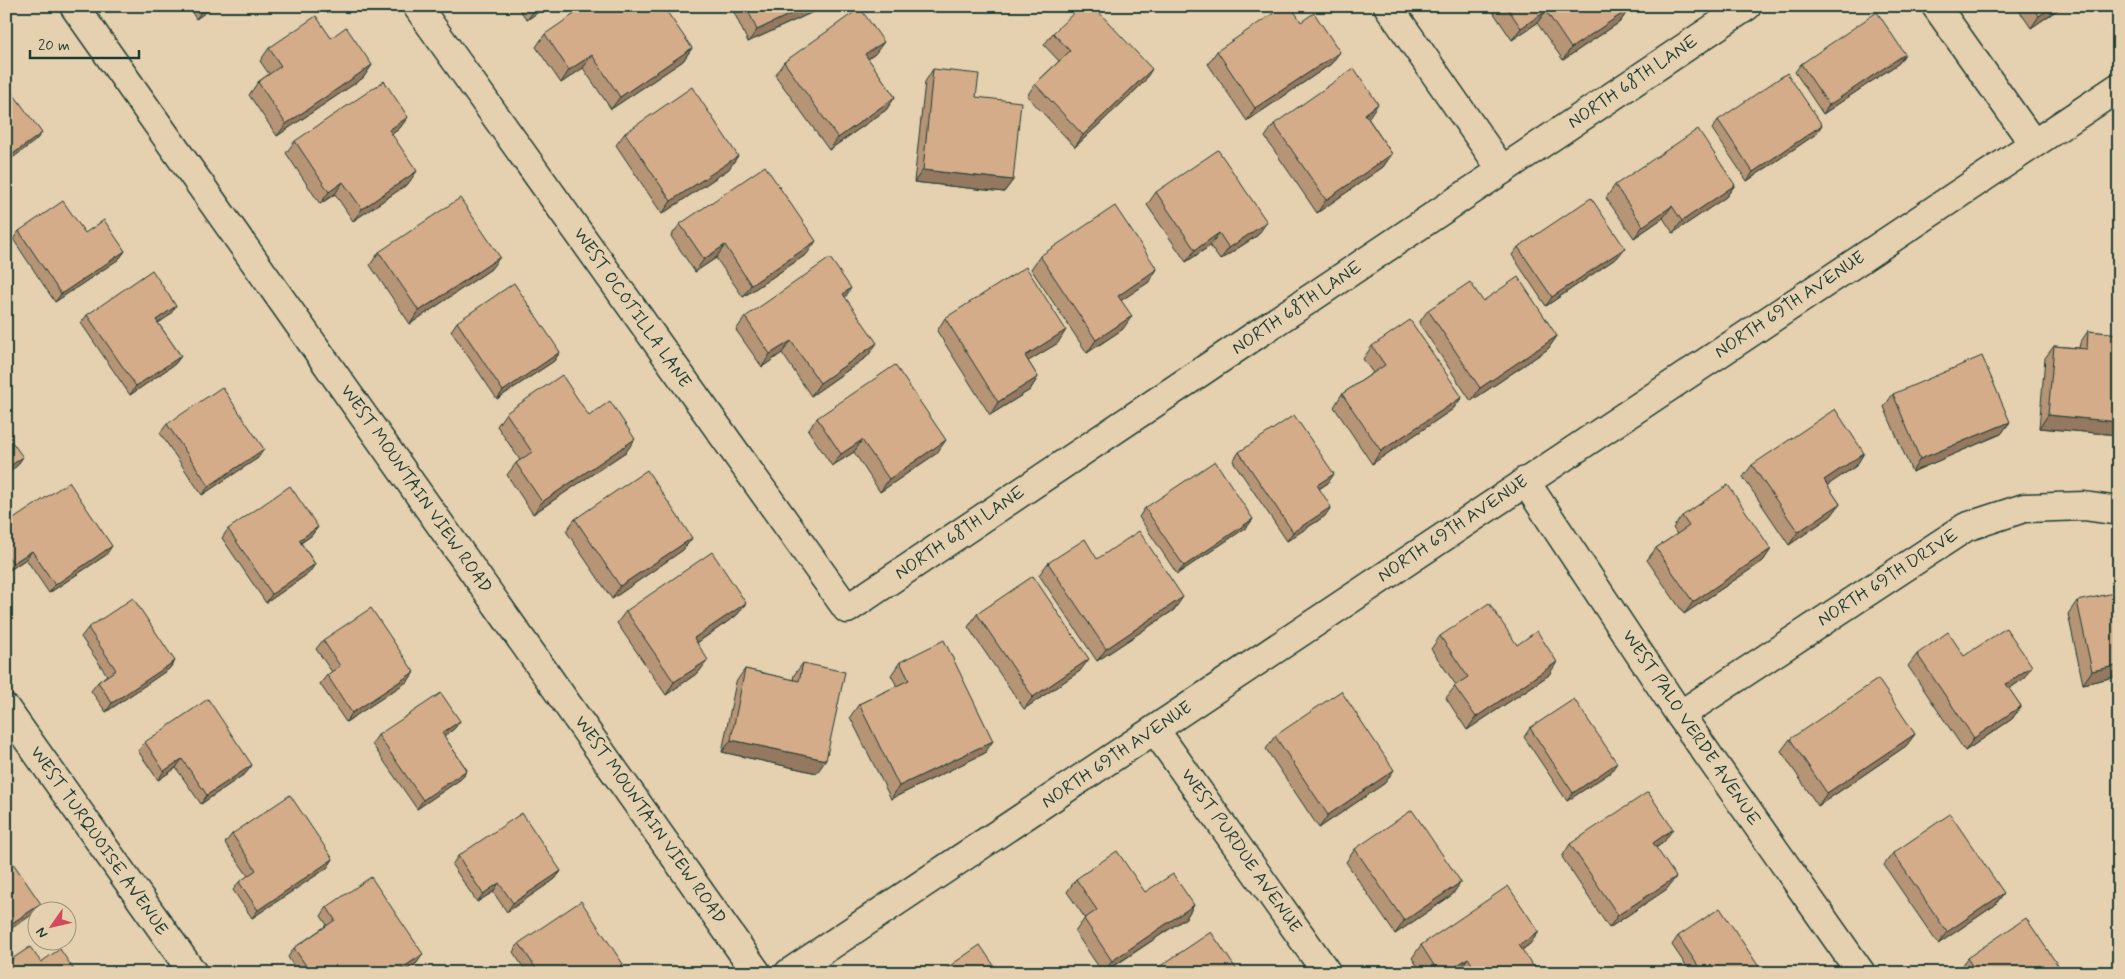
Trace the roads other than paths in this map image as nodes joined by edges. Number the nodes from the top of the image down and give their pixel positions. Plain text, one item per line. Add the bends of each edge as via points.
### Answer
1 (74, 6) edge
2 (417, 6) edge
3 (1388, 6) edge
4 (1747, 6) edge
5 (1936, 6) edge
6 (2119, 87) edge
7 (2033, 143) junction
8 (1502, 170) junction
9 (1525, 481) junction
10 (2119, 511) edge
11 (846, 610) joint
12 (6, 709) edge
13 (1680, 715) junction
14 (1155, 730) junction
15 (193, 973) edge
16 (757, 973) edge
17 (789, 973) edge
18 (1327, 973) edge
19 (1861, 973) edge

1 - 16 street, WEST MOUNTAIN VIEW ROAD
2 - 11 street, WEST OCOTILLA LANE
3 - 8 street
4 - 8 street, NORTH 68TH LANE
5 - 7 street
6 - 7 street, NORTH 69TH AVENUE
7 - 9 street, NORTH 69TH AVENUE
8 - 11 street, NORTH 68TH LANE
9 - 13 street, WEST PALO VERDE AVENUE
9 - 14 street, NORTH 69TH AVENUE
10 - 13 street, NORTH 69TH DRIVE via 2084,506 2024,508 1966,528
12 - 15 street, WEST TURQUOISE AVENUE
13 - 19 street, WEST PALO VERDE AVENUE
14 - 17 street, NORTH 69TH AVENUE
14 - 18 street, WEST PURDUE AVENUE

